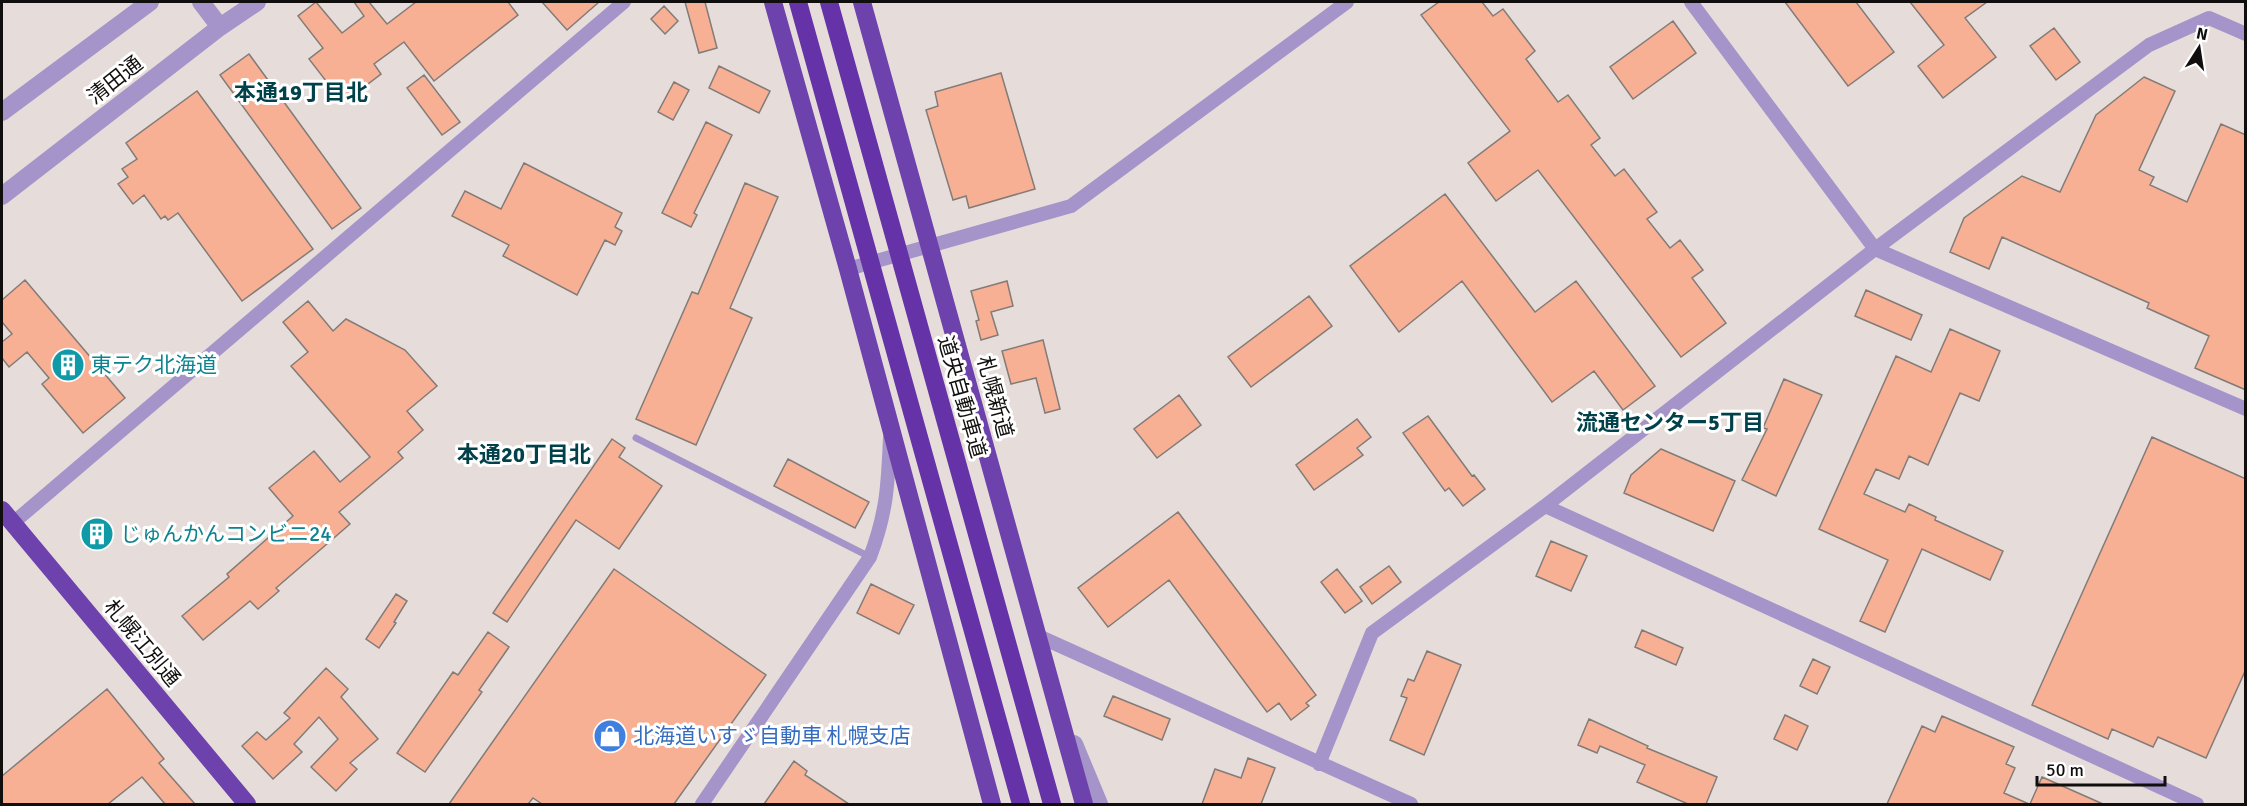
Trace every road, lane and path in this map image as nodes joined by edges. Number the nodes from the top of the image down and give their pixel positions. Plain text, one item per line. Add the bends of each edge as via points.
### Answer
1 (150, 2) edge
2 (201, 2) edge
3 (257, 2) edge
4 (624, 2) edge
5 (773, 2) edge
6 (798, 2) edge
7 (828, 2) edge
8 (862, 2) edge
9 (1347, 2) edge
10 (1691, 2) edge
11 (220, 27) junction
12 (2246, 34) edge
13 (2, 112) edge
14 (2, 196) edge
15 (930, 246) junction
16 (1875, 249) junction
17 (848, 269) junction
18 (2246, 409) edge
19 (890, 426) junction
20 (636, 438) dead end
21 (1545, 506) junction
22 (7, 517) edge
23 (870, 557) junction
24 (1036, 635) junction
25 (1055, 701) junction
26 (1319, 764) junction
27 (248, 804) edge
28 (702, 804) edge
29 (992, 804) edge
30 (1021, 804) edge
31 (1052, 804) edge
32 (1084, 804) edge
33 (1099, 804) edge
34 (1411, 804) edge
35 (2197, 804) edge

1 - 13 street, 清田通
2 - 11 street
3 - 11 street, 清田通
4 - 22 street
5 - 17 highway
6 - 30 highway, bridge
7 - 31 highway, 道央自動車道, bridge
8 - 15 highway, 札幌新道
9 - 15 street via 1071,206
10 - 16 street
11 - 14 street, 清田通
12 - 16 street via 2209,18 2149,45
15 - 17 street
15 - 24 highway, 札幌新道
16 - 18 street
16 - 21 street
17 - 19 highway
19 - 23 street via 887,497
19 - 29 highway
20 - 23 lane
21 - 26 street via 1372,633
21 - 35 street
22 - 27 highway, 札幌江別通
23 - 28 street
24 - 25 highway, 札幌新道
24 - 26 street
25 - 32 highway, 札幌新道
25 - 33 street
26 - 34 street

